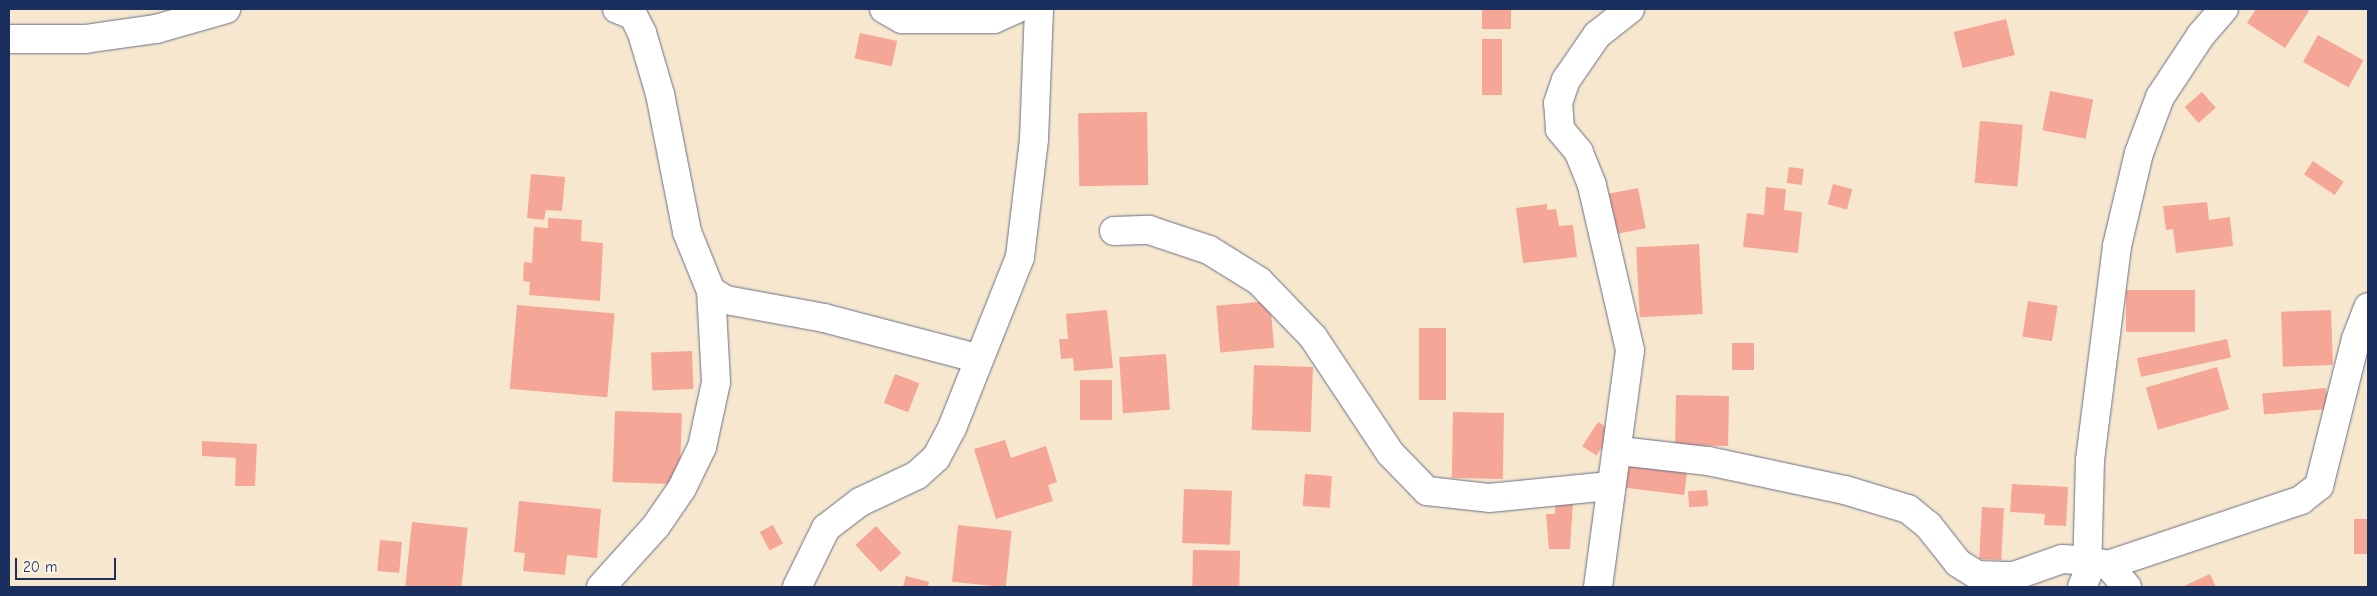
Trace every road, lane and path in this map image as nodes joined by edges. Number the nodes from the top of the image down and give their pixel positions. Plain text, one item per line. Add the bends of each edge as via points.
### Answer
1 (226, 9) edge
2 (617, 9) edge
3 (884, 9) edge
4 (1016, 9) edge
5 (1039, 9) edge
6 (1630, 9) edge
7 (2224, 9) edge
8 (9, 39) edge
9 (1114, 231) dead end
10 (711, 291) junction
11 (2368, 307) edge
12 (976, 358) junction
13 (1620, 451) junction
14 (1609, 486) junction
15 (2098, 563) junction
16 (602, 587) edge
17 (797, 587) edge
18 (1598, 587) edge
19 (2082, 587) edge
20 (2127, 587) edge

1 - 8 street via 156,29 85,39
2 - 10 street via 633,15 642,33 660,94 687,232
3 - 4 street via 902,19 994,19
5 - 12 street via 1034,139 1020,256
6 - 13 street via 1597,35 1566,80 1558,102 1560,129 1579,152 1592,185 1630,350
7 - 15 street via 2201,35 2160,98 2139,154 2117,246 2090,460
9 - 14 street via 1150,230 1209,250 1259,281 1313,337 1390,453 1427,491 1489,498
10 - 12 street via 726,300 824,318
10 - 16 street via 716,382 702,448 682,488 656,526
11 - 15 street via 2356,339 2319,486 2302,500
12 - 17 street via 952,428 936,458 917,475 860,502 826,528
13 - 14 street
13 - 15 street via 1708,462 1845,490 1908,509 1928,525 1958,563 1977,574 2014,576 2062,559
14 - 18 street
15 - 19 street
15 - 20 street

